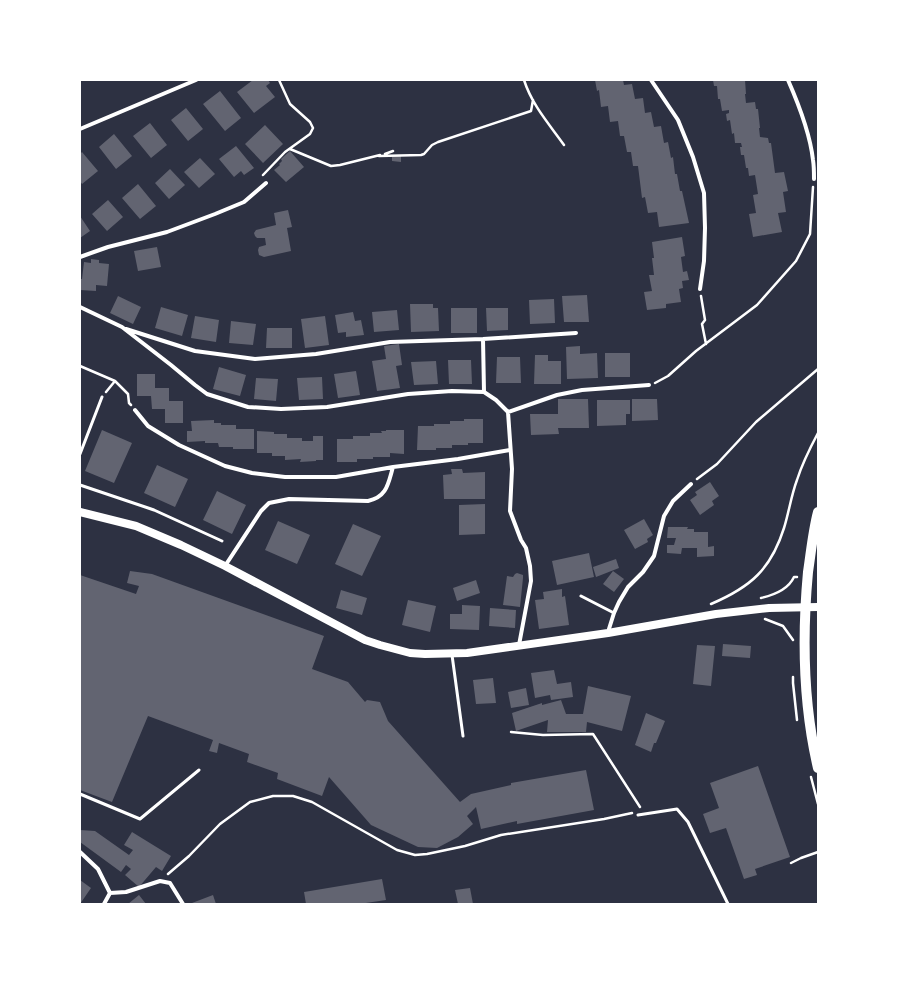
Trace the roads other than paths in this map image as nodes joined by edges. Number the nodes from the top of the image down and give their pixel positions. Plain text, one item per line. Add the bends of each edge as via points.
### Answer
1 (196, 80) edge
2 (651, 80) edge
3 (788, 80) edge
4 (80, 129) edge
5 (814, 179) road end
6 (266, 183) road end
7 (80, 257) edge
8 (700, 289) road end
9 (80, 307) edge
10 (122, 327) junction
11 (576, 333) dead end
12 (483, 339) junction
13 (648, 385) dead end
14 (484, 392) junction
15 (102, 396) road end
16 (135, 410) road end
17 (508, 412) junction
18 (510, 450) junction
19 (80, 454) edge
20 (393, 467) junction
21 (690, 484) road end
22 (80, 486) edge
23 (80, 512) edge
24 (818, 512) edge
25 (222, 541) dead end
26 (225, 566) junction
27 (581, 596) dead end
28 (805, 607) junction
29 (818, 607) edge
30 (614, 613) junction
31 (608, 633) junction
32 (519, 645) junction
33 (452, 653) junction
34 (463, 736) dead end
35 (818, 768) edge
36 (200, 770) dead end
37 (80, 794) edge
38 (638, 815) dead end
39 (80, 852) edge
40 (110, 894) junction
41 (104, 904) edge
42 (183, 904) edge
43 (728, 904) edge

1 - 4 street
2 - 8 street via 678,120 694,157 704,193 704,261
3 - 5 street via 809,139 814,160
6 - 7 street via 244,202 215,214 167,232
9 - 10 street
10 - 12 street via 195,351 255,359 316,354 390,342
10 - 14 street via 207,394 248,407 327,407 408,394
11 - 12 street
12 - 14 street
13 - 17 street via 582,390 557,395
14 - 17 street
15 - 19 lane
16 - 20 street via 148,426 179,445 225,466 252,473 285,477 336,477
17 - 18 street
18 - 20 street
18 - 32 street via 510,510 526,548 531,581
20 - 26 street via 386,488 376,499 368,501 288,498 269,503
21 - 30 street via 673,501 664,516 654,556 628,588
22 - 25 lane via 154,510
23 - 26 main road via 136,526
24 - 28 main road via 810,552
26 - 33 main road via 373,642 410,653
27 - 30 lane
28 - 29 main road
28 - 31 main road via 716,614
28 - 35 main road via 804,666
30 - 31 street
31 - 32 main road
32 - 33 main road
33 - 34 lane
36 - 37 lane via 140,819
38 - 43 lane via 677,809 688,822
39 - 40 street via 98,869
40 - 41 street
40 - 42 street via 126,892 160,881 170,883

